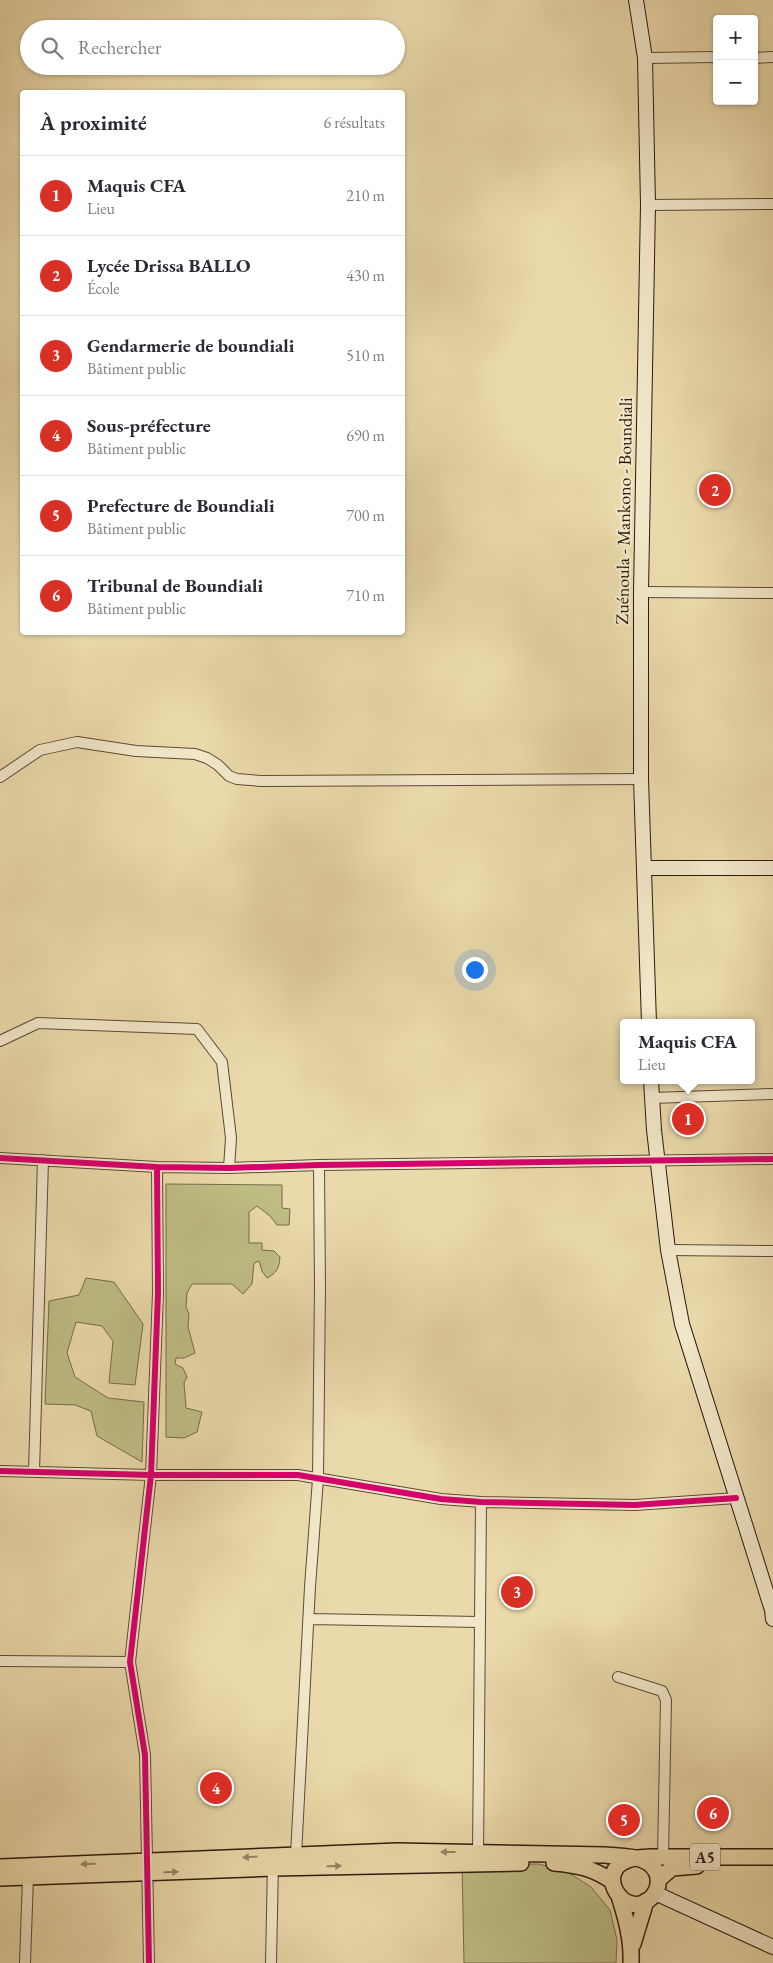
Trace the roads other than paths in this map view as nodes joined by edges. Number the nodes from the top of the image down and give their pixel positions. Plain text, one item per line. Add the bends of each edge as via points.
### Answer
1 (636, 0) edge
2 (713, 57) edge
3 (773, 57) edge
4 (645, 58) junction
5 (758, 58) edge
6 (773, 204) edge
7 (648, 205) junction
8 (641, 592) junction
9 (773, 592) edge
10 (0, 777) edge
11 (641, 779) junction
12 (644, 868) junction
13 (773, 868) edge
14 (649, 1019) edge
15 (0, 1040) edge
16 (651, 1084) edge
17 (773, 1094) edge
18 (652, 1098) junction
19 (0, 1158) edge
20 (773, 1159) edge
21 (44, 1160) junction
22 (658, 1162) junction
23 (319, 1165) junction
24 (157, 1167) junction
25 (230, 1168) junction
26 (668, 1250) junction
27 (773, 1251) edge
28 (0, 1472) edge
29 (34, 1472) junction
30 (151, 1475) junction
31 (318, 1479) junction
32 (736, 1498) junction
33 (481, 1502) junction
34 (773, 1613) edge
35 (309, 1619) junction
36 (479, 1622) junction
37 (0, 1661) edge
38 (130, 1662) junction
39 (618, 1677) dead end
40 (296, 1855) junction
41 (478, 1857) junction
42 (664, 1857) junction
43 (636, 1858) junction
44 (773, 1858) edge
45 (273, 1862) junction
46 (773, 1866) edge
47 (0, 1867) edge
48 (148, 1867) junction
49 (28, 1877) junction
50 (0, 1878) edge
51 (612, 1881) junction
52 (653, 1891) junction
53 (619, 1896) junction
54 (773, 1947) edge
55 (632, 1956) edge
56 (25, 1963) edge
57 (149, 1963) edge
58 (271, 1963) edge

1 - 4 main road, Zuénoula - Mankono - Boundiali
2 - 4 street
3 - 5 street
4 - 7 main road, Zuénoula - Mankono - Boundiali
6 - 7 street
7 - 8 main road, Zuénoula - Mankono - Boundiali
8 - 9 street
8 - 11 main road, Zuénoula - Mankono - Boundiali
10 - 11 street via 40,750 77,742 136,751 195,754 213,761 237,779 261,781
11 - 12 main road, Zuénoula - Mankono - Boundiali
12 - 13 main road
12 - 14 main road, Zuénoula - Mankono - Boundiali
15 - 25 street via 38,1023 197,1029 222,1062
16 - 18 main road
17 - 18 street
18 - 22 main road
19 - 21 street
20 - 22 street
21 - 24 street
21 - 29 street
22 - 23 street
22 - 26 main road
23 - 25 street
23 - 31 street
24 - 25 street
24 - 30 street via 158,1293
26 - 27 street
26 - 32 main road via 682,1324
28 - 29 street
29 - 30 street
30 - 31 street via 298,1475
30 - 38 street
31 - 33 street via 441,1499
31 - 35 street
32 - 33 street via 634,1505
32 - 34 main road
33 - 36 street
35 - 36 street
35 - 40 street
36 - 41 street
37 - 38 street
38 - 48 street via 145,1755
39 - 42 street via 662,1691 666,1700
41 -> 40 main road via 397,1851
40 - 45 main road
41 - 43 main road via 573,1854
45 -> 41 main road
41 - 51 main road via 574,1864 596,1870
42 - 43 main road, A5
42 - 44 main road, A5
43 - 51 main road via 622,1862
43 - 52 main road via 654,1867
45 - 48 main road
45 - 58 street
46 - 52 main road, A5 via 672,1868
48 -> 47 main road
48 - 49 main road
48 - 57 street
49 - 50 main road
49 - 56 street
51 - 53 main road
52 - 53 main road via 631,1903
52 - 54 main road
52 - 55 main road
53 - 55 main road

